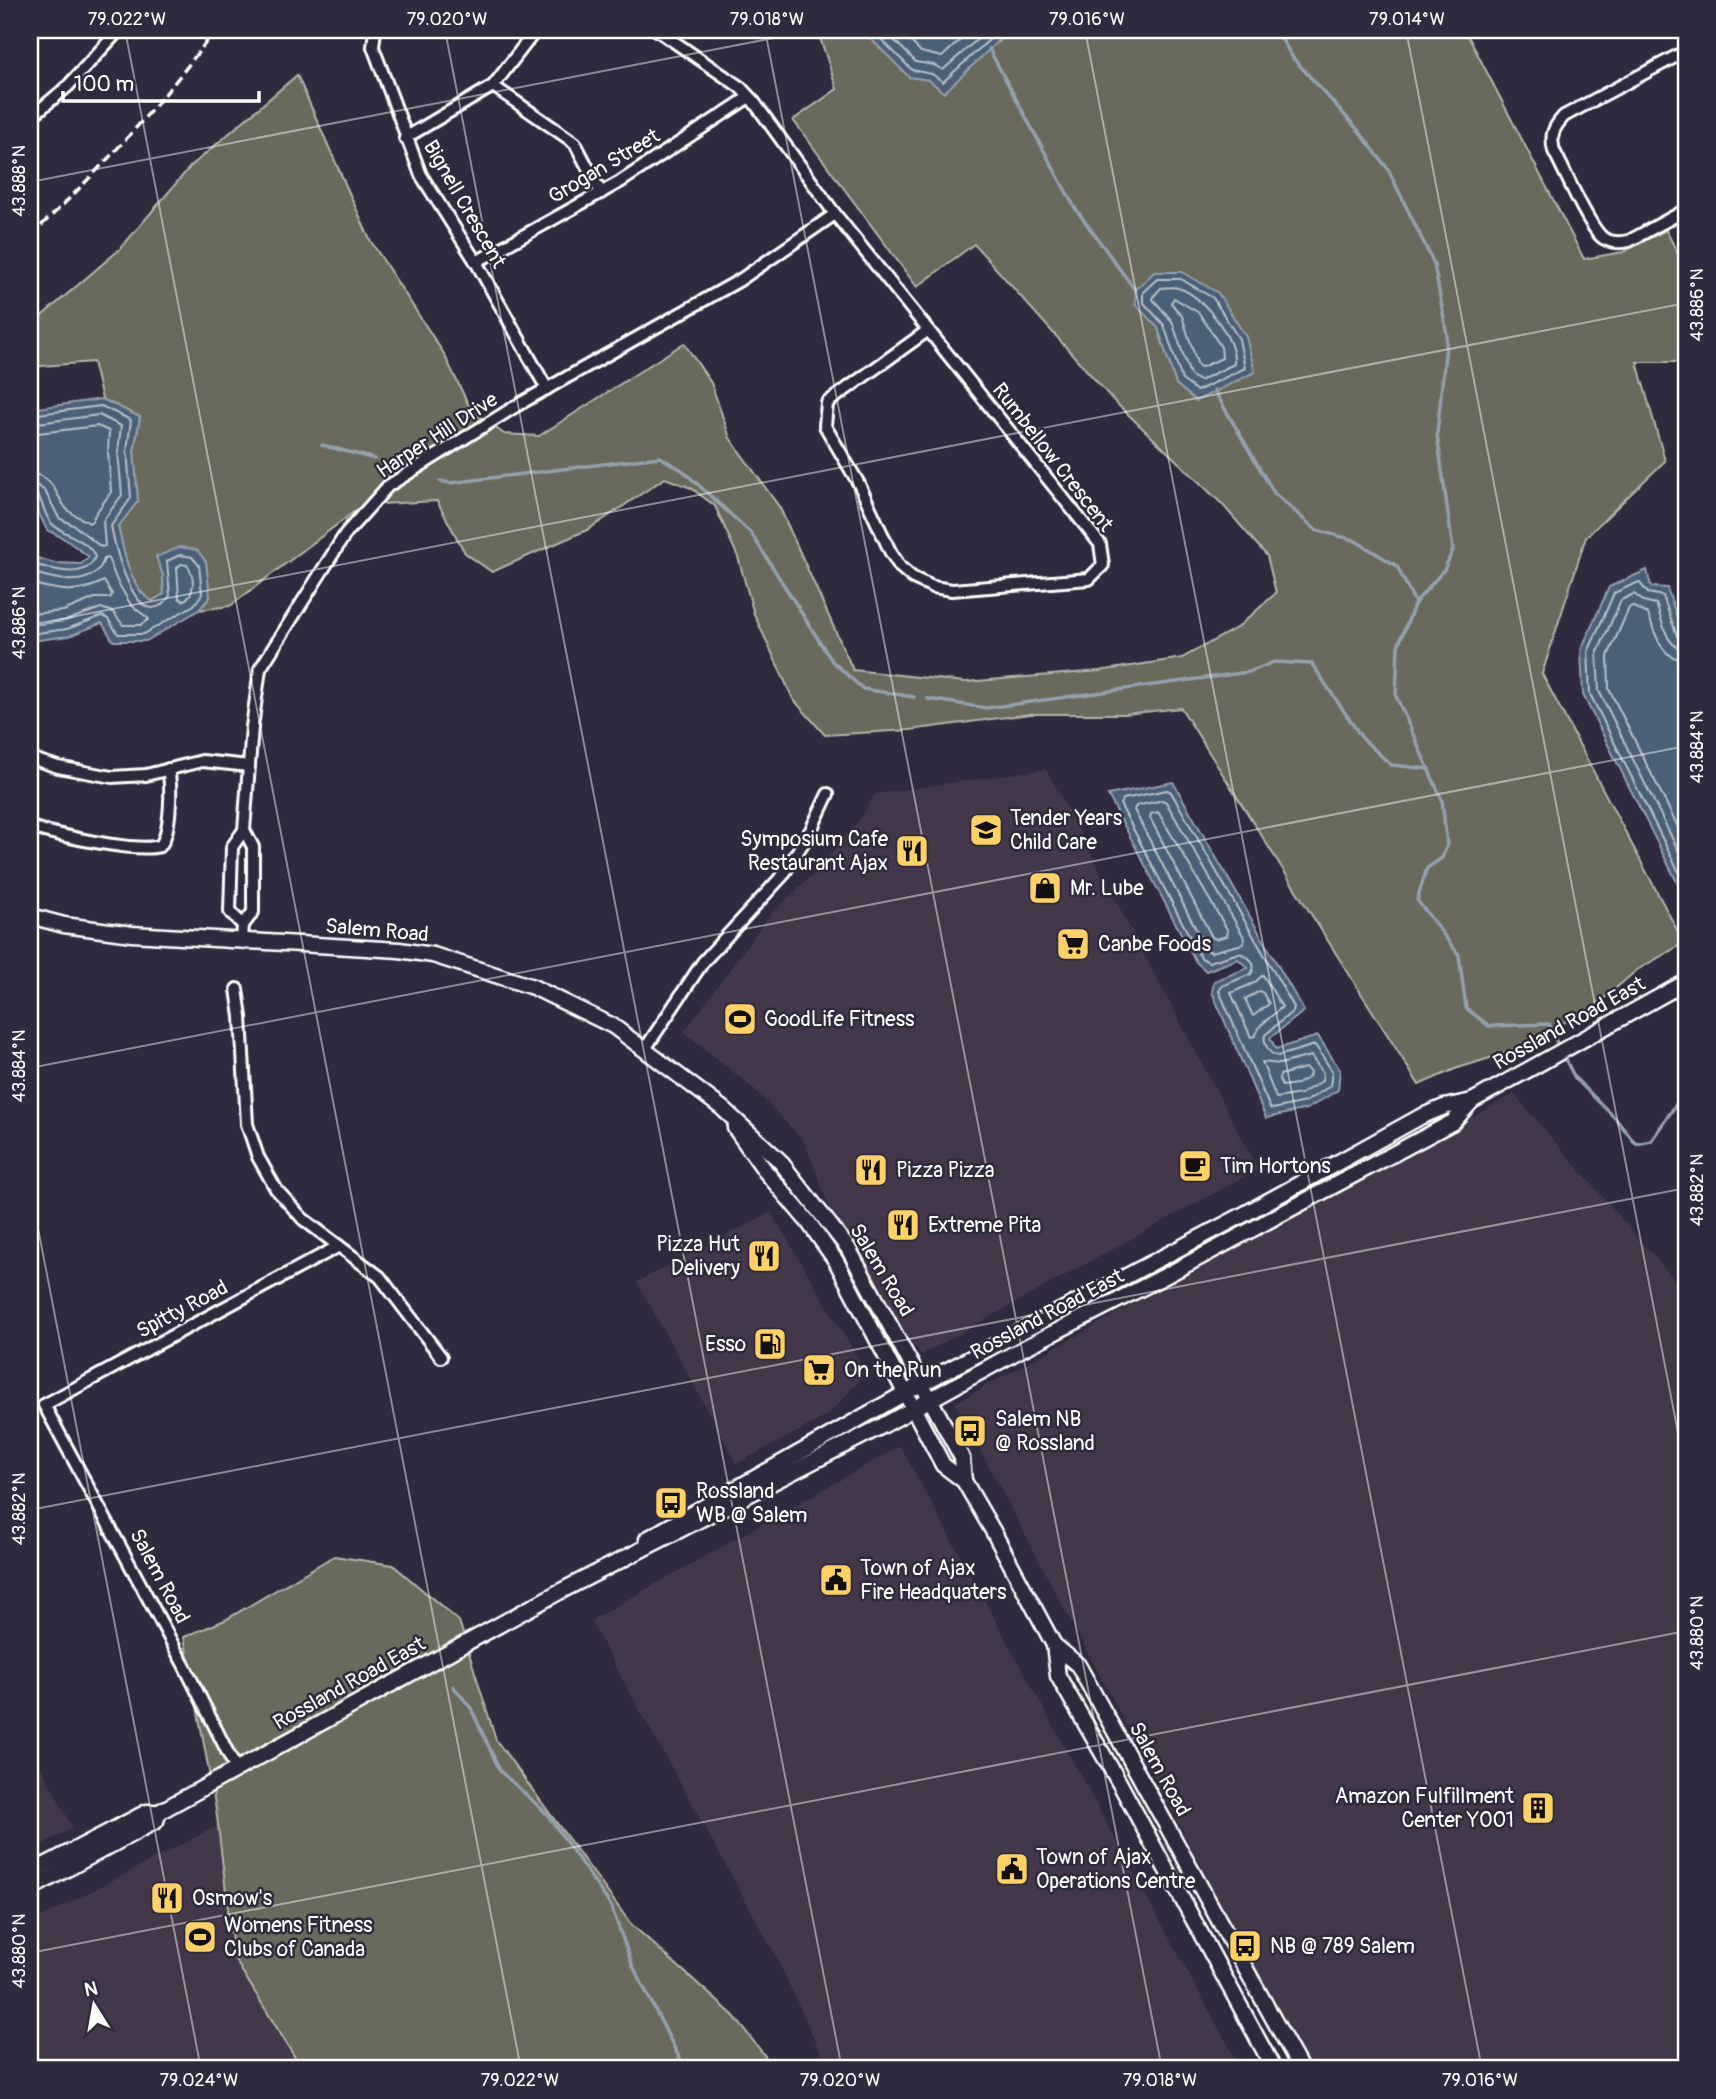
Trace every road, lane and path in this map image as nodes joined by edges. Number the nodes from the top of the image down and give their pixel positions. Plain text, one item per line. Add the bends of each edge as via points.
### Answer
1 (119, 30) edge
2 (375, 30) edge
3 (536, 30) edge
4 (657, 30) edge
5 (1686, 51) edge
6 (493, 86) junction
7 (749, 97) junction
8 (30, 100) edge
9 (34, 115) edge
10 (405, 138) junction
11 (601, 193) junction
12 (1686, 209) edge
13 (835, 214) junction
14 (476, 262) junction
15 (928, 331) junction
16 (547, 389) junction
17 (30, 758) edge
18 (249, 766) junction
19 (169, 769) junction
20 (828, 794) dead end
21 (30, 827) edge
22 (244, 830) junction
23 (30, 916) edge
24 (243, 925) junction
25 (242, 940) junction
26 (1686, 982) edge
27 (237, 989) dead end
28 (645, 1049) junction
29 (1472, 1101) junction
30 (722, 1108) junction
31 (339, 1246) junction
32 (441, 1357) dead end
33 (921, 1384) junction
34 (906, 1394) junction
35 (930, 1399) junction
36 (44, 1405) joint
37 (914, 1408) junction
38 (964, 1480) junction
39 (559, 1592) junction
40 (1054, 1645) junction
41 (236, 1769) junction
42 (159, 1811) junction
43 (30, 1873) edge
44 (30, 1889) edge
45 (1274, 2069) edge
46 (1301, 2069) edge

1 - 9 street via 68,86
2 - 10 street, Bignell Crescent via 373,47
3 - 6 street
4 - 7 street
5 - 12 street via 1564,116 1551,137 1595,230 1608,241 1629,241
6 - 10 street
6 - 11 street via 575,143
7 - 11 street, Grogan Street
7 - 13 street
8 - 9 street
10 - 14 street, Bignell Crescent via 421,175
11 - 14 street, Grogan Street
13 - 15 street, Rumbellow Crescent
13 - 16 street, Harper Hill Drive via 740,280
14 - 16 street, Bignell Crescent
15 - 15 street, Rumbellow Crescent via 827,403 825,426 900,567 933,587 952,590 1089,579 1102,565 1100,544
16 - 18 street, Harper Hill Drive via 387,486 346,533 260,669
17 - 19 street via 113,777
18 - 19 street via 202,761
18 - 22 street, Harper Hill Drive
19 - 21 street via 172,784 166,835 160,846 110,844
20 - 28 street via 783,875 703,962
22 - 24 street, Harper Hill Drive via 253,847 253,912
22 - 24 street, Harper Hill Drive via 232,847 230,905 230,912
23 - 25 main road, Salem Road via 132,934
24 - 25 street, Harper Hill Drive
25 - 28 main road, Salem Road via 433,956 533,987 613,1026
26 - 29 main road, Rossland Road East
27 - 31 street via 247,1124 258,1157 276,1189 303,1219
28 - 30 main road, Salem Road
29 - 33 main road, Rossland Road East via 1420,1117
29 - 35 main road, Rossland Road East via 1453,1122
30 - 33 main road, Salem Road via 779,1160 848,1248
30 - 34 main road, Salem Road via 765,1172 836,1261
31 - 32 street via 380,1277
31 - 36 street, Spitty Road
33 - 34 main road, Rossland Road East
33 - 35 main road, Salem Road
34 - 37 main road, Salem Road
34 - 39 main road, Rossland Road East via 653,1534
35 - 37 main road, Rossland Road East
35 - 38 main road, Salem Road via 962,1458
36 - 41 street, Salem Road
37 - 38 main road, Salem Road via 943,1465
37 - 39 main road, Rossland Road East
38 - 40 main road, Salem Road
39 - 41 main road, Rossland Road East
40 - 45 main road, Salem Road via 1058,1676
40 - 46 main road, Salem Road via 1077,1665
41 - 42 main road, Rossland Road East
42 - 43 main road, Rossland Road East via 147,1812
42 - 44 main road, Rossland Road East via 156,1821

